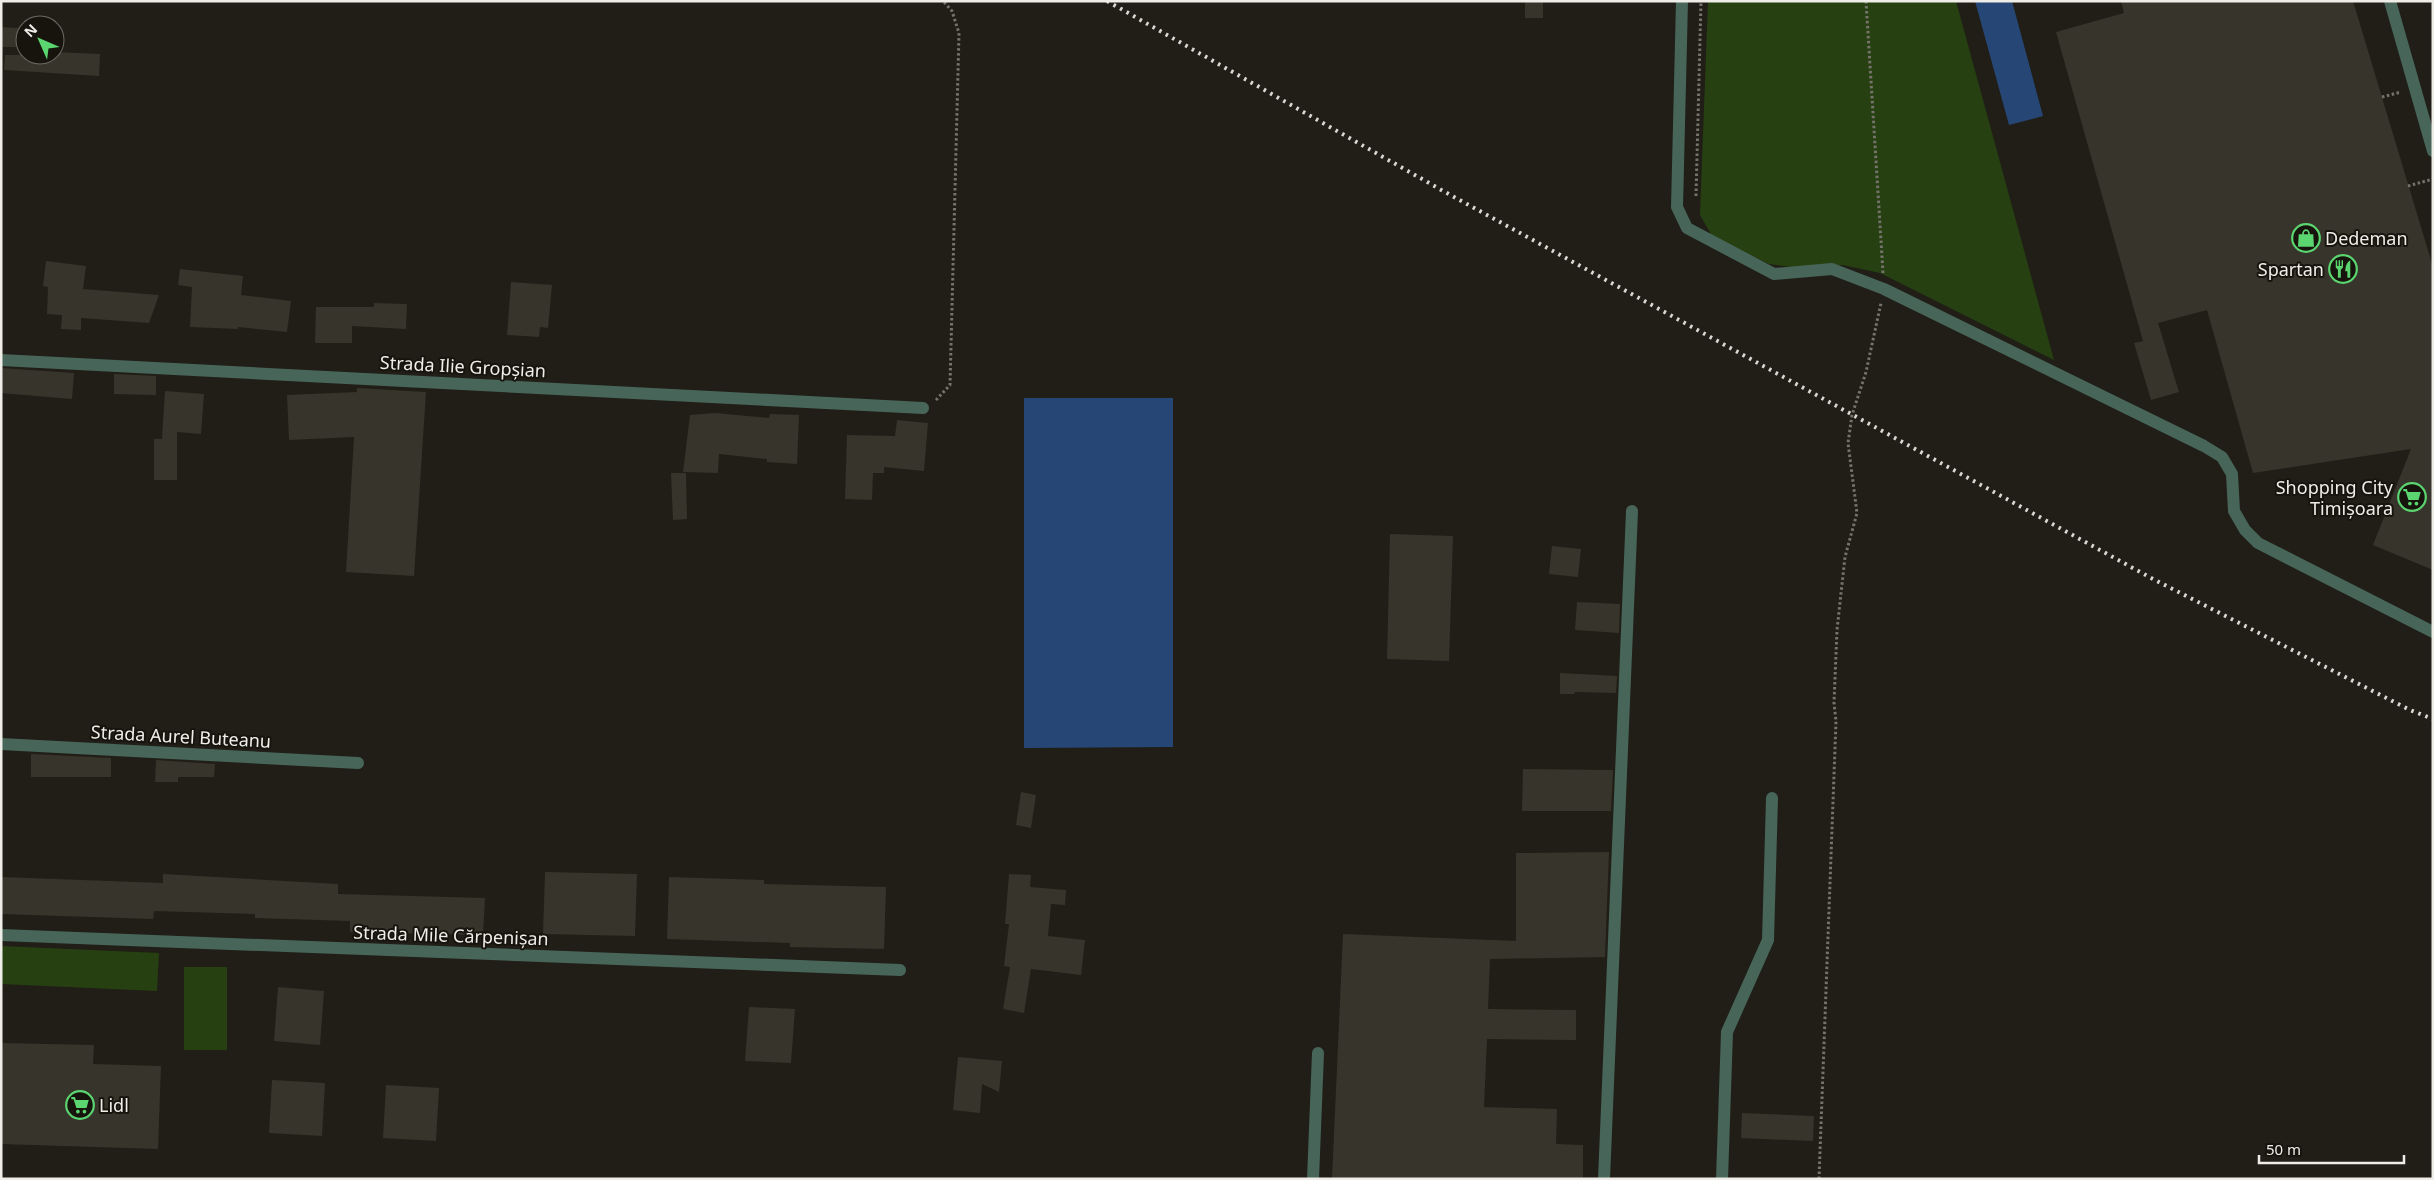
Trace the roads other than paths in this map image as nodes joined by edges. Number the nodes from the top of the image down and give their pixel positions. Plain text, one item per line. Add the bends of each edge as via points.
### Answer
1 (1682, 1) edge
2 (2390, 1) edge
3 (2433, 151) edge
4 (1, 360) edge
5 (923, 408) road end
6 (1632, 511) dead end
7 (2433, 632) edge
8 (1, 744) edge
9 (358, 763) dead end
10 (1772, 798) dead end
11 (1, 935) edge
12 (900, 970) dead end
13 (1318, 1053) dead end
14 (1313, 1179) edge
15 (1604, 1179) edge
16 (1722, 1179) edge

1 - 7 street via 1676,207 1687,228 1774,274 1832,269 1884,289 2204,446 2222,458 2232,474 2234,511 2245,530 2258,543
2 - 3 street
4 - 5 street, Strada Ilie Gropșian
6 - 15 street
8 - 9 street, Strada Aurel Buteanu
10 - 16 street via 1768,940 1726,1032
11 - 12 street, Strada Mile Cărpenișan
13 - 14 street

